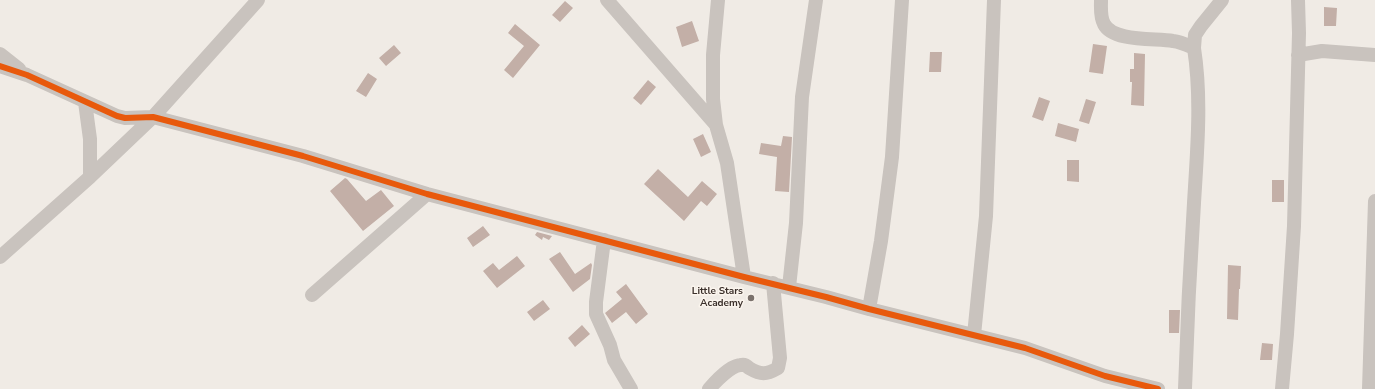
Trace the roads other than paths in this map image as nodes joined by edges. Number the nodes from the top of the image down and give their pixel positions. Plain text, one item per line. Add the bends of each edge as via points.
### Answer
1 (258, 0) edge
2 (607, 0) edge
3 (718, 0) edge
4 (816, 0) edge
5 (902, 0) edge
6 (994, 0) edge
7 (1101, 0) edge
8 (1222, 0) edge
9 (1298, 0) edge
10 (1194, 48) junction
11 (0, 54) edge
12 (1298, 55) junction
13 (1375, 55) edge
14 (0, 66) edge
15 (27, 76) junction
16 (85, 102) junction
17 (153, 117) junction
18 (716, 124) junction
19 (90, 177) junction
20 (427, 194) junction
21 (1375, 201) edge
22 (604, 240) junction
23 (0, 257) edge
24 (744, 277) junction
25 (773, 283) junction
26 (789, 287) junction
27 (312, 295) dead end
28 (869, 309) junction
29 (974, 335) junction
30 (630, 389) edge
31 (709, 389) edge
32 (1158, 389) edge
33 (1185, 389) edge
34 (1282, 389) edge
35 (1369, 389) edge

1 - 17 street
2 - 18 street
3 - 18 street via 713,55
4 - 26 street via 802,97 796,223
5 - 28 street via 892,157
6 - 29 street via 986,216
7 - 10 street via 1100,15 1104,25 1111,32 1122,36 1173,41
8 - 10 street via 1195,35
9 - 12 street
10 - 33 street via 1198,124
11 - 15 street
12 - 13 street via 1322,51
12 - 34 street via 1294,226
14 - 15 street
15 - 16 street
16 - 17 street via 125,118
16 - 19 street via 90,139
17 - 19 street
17 - 20 street via 303,156
18 - 24 street via 727,163
19 - 23 street
20 - 22 street
20 - 27 street
21 - 35 street
22 - 24 street
22 - 30 street via 596,314 614,360
24 - 25 street
25 - 26 street
25 - 31 street via 780,358 778,368 761,374 740,364
26 - 28 street
28 - 29 street
29 - 32 street via 1025,348 1105,376

